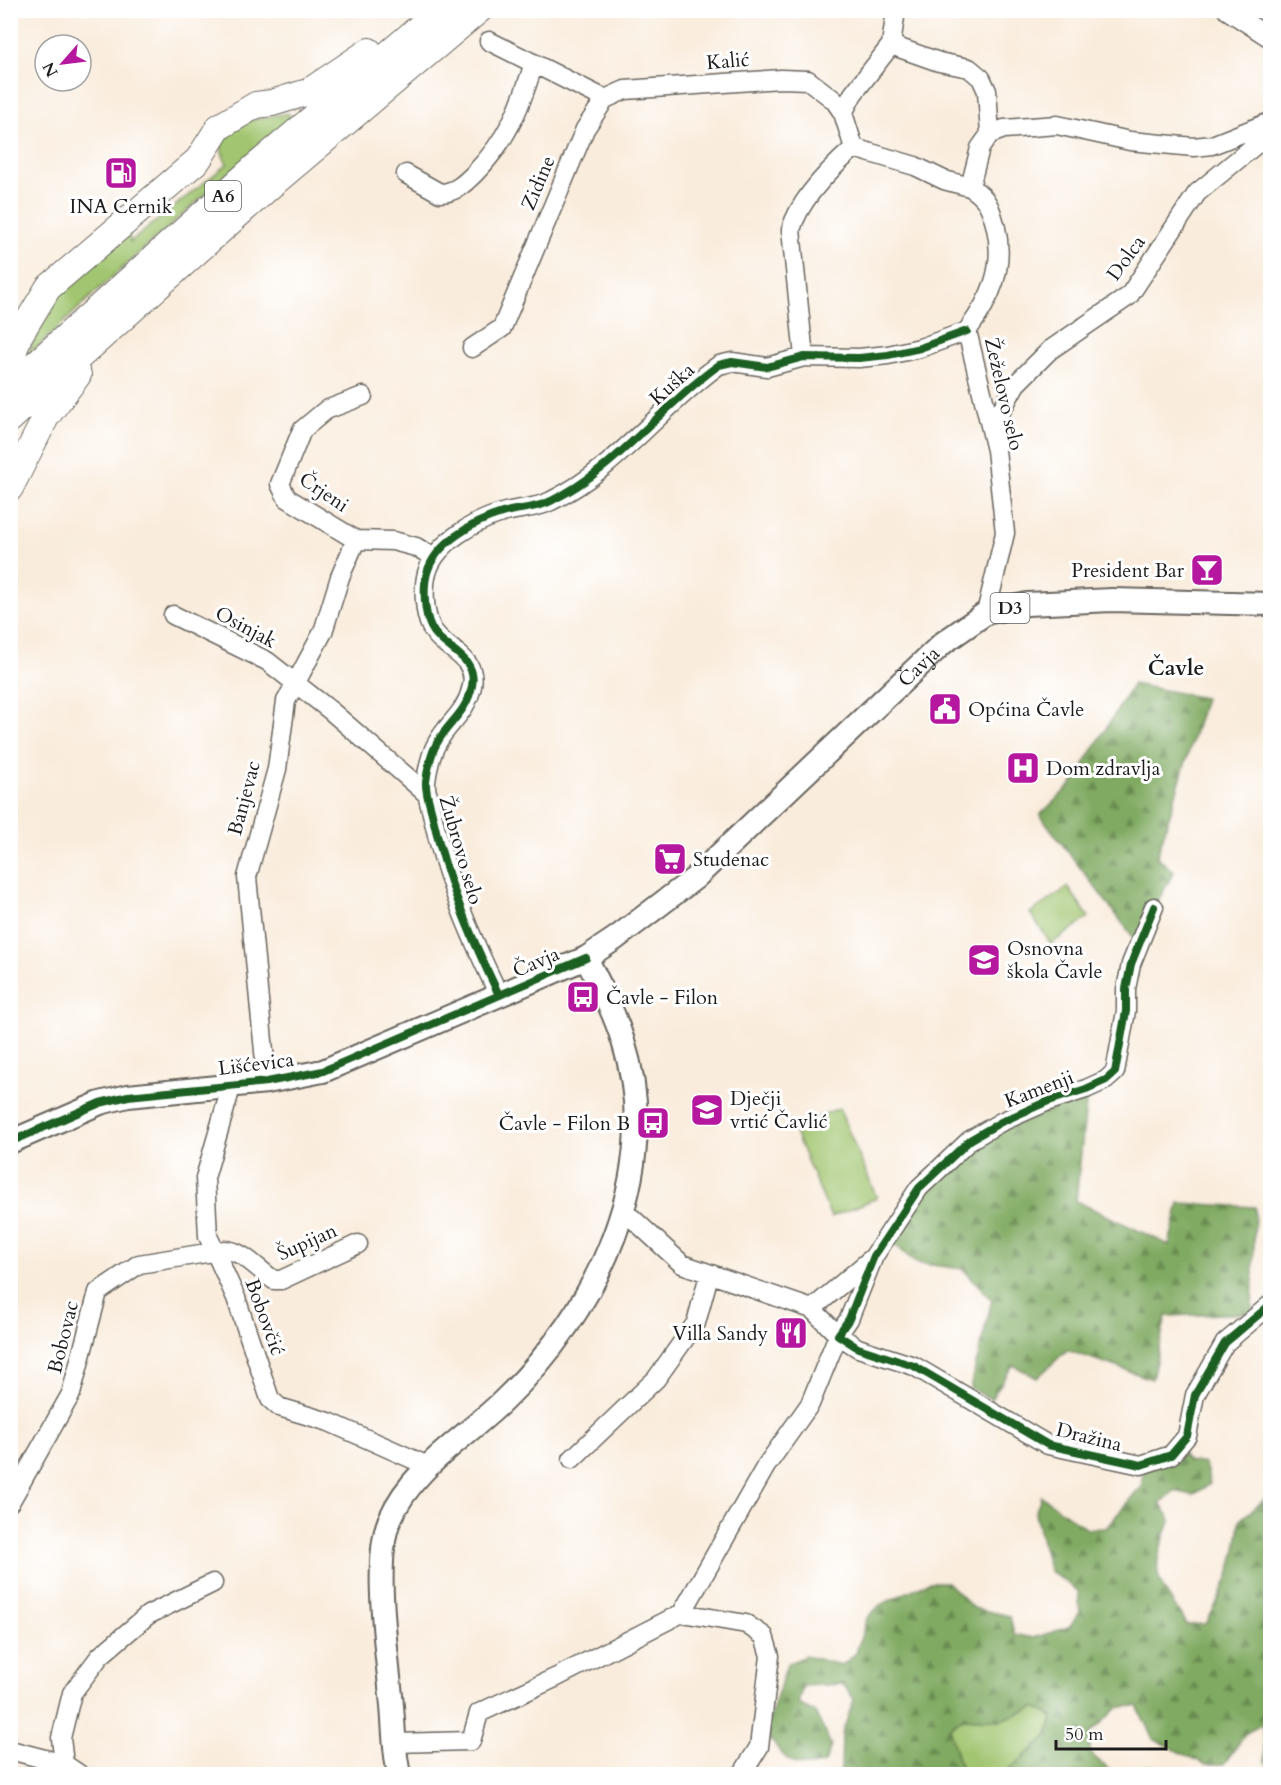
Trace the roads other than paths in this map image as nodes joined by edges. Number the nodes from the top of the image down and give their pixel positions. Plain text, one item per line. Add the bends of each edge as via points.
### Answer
1 (422, 10) edge
2 (440, 10) edge
3 (479, 10) edge
4 (896, 10) edge
5 (1227, 10) edge
6 (1270, 38) edge
7 (489, 41) dead end
8 (891, 45) junction
9 (534, 63) junction
10 (408, 70) junction
11 (605, 99) junction
12 (843, 113) junction
13 (1270, 122) edge
14 (1270, 133) edge
15 (990, 134) junction
16 (854, 148) junction
17 (406, 174) dead end
18 (970, 187) junction
19 (967, 331) junction
20 (472, 348) dead end
21 (804, 357) junction
22 (10, 363) edge
23 (10, 387) edge
24 (363, 396) dead end
25 (10, 419) edge
26 (991, 429) junction
27 (10, 488) edge
28 (356, 540) junction
29 (434, 557) junction
30 (1270, 604) edge
31 (986, 613) junction
32 (173, 615) dead end
33 (295, 684) junction
34 (428, 795) junction
35 (1154, 907) dead end
36 (586, 958) junction
37 (499, 995) junction
38 (267, 1082) junction
39 (232, 1084) junction
40 (10, 1142) edge
41 (622, 1214) junction
42 (358, 1244) dead end
43 (213, 1251) junction
44 (874, 1256) junction
45 (709, 1275) junction
46 (1270, 1305) edge
47 (812, 1309) junction
48 (838, 1335) junction
49 (572, 1459) dead end
50 (428, 1466) junction
51 (10, 1502) edge
52 (213, 1583) dead end
53 (682, 1613) junction
54 (395, 1743) junction
55 (10, 1750) edge
56 (71, 1769) edge
57 (399, 1774) edge
58 (742, 1774) edge

1 - 22 highway via 308,92 256,105 219,127 198,160 48,288 19,336
2 - 23 highway, A6 via 255,167
3 - 10 highway, A6
4 - 8 street
5 - 6 street
7 - 9 street
8 - 12 street
8 - 15 street via 969,68 981,78 987,91
9 - 11 street
9 - 17 street via 506,136 464,183 453,191 440,193
10 - 25 highway, A6 via 269,187
10 - 27 highway via 360,125 94,358 55,403
11 - 12 street, Kalić via 625,90 808,80 834,99
11 - 20 street, Zidine via 585,129 502,328
12 - 16 street, Kalić
13 - 15 street via 1212,145 1194,147 1130,141 1057,125 1004,129
14 - 26 street, Dolca via 1197,194 1128,296 1050,350 1016,384
15 - 18 street via 980,148
16 - 18 street
16 - 21 street via 795,216 791,230
18 - 19 street, Žeželovo selo via 991,206 1000,263 978,316
19 - 21 street, Kuška via 888,355
19 - 26 street, Žeželovo selo
21 - 29 street, Kuška via 767,368 732,362 719,365 595,474 549,502 479,523 455,537
24 - 28 street, Črjeni via 326,410 302,430 280,484 287,498
26 - 31 street, Žeželovo selo via 1005,533
28 - 29 street, Črjeni via 393,541
28 - 33 street, Banjevac via 323,632
29 - 34 street, Žubrovo selo via 426,574 426,609 431,628 461,654 473,679 462,713 436,743 426,784
30 - 31 main road, Čavja / D3 via 1112,600 1027,604
31 - 36 main road, Čavja / D3 via 943,643 695,878
32 - 33 street, Osinjak via 267,661
33 - 34 street, Žubrovo selo
33 - 38 street, Banjevac via 286,701 277,769 247,877
34 - 37 street, Žubrovo selo via 438,841 465,924
35 - 44 street, Kamenji via 1131,964 1115,1072 1106,1080 1000,1122 970,1140 919,1188
36 - 37 main road, Čavja / D3
36 - 41 main road, Čavja via 623,1041 632,1081 634,1165
37 - 38 main road, Lišćevica / D3 via 323,1071
38 - 39 main road, Lišćevica / D3
39 - 40 main road, Lišćevica / D3 via 156,1091 100,1103
39 - 43 street, Bobovčić via 205,1178 208,1236
41 - 45 street via 632,1218 682,1264
41 - 50 main road, Čavja via 585,1299 534,1370
42 - 43 street, Šupijan via 290,1278 274,1280 233,1250
43 - 50 street, Bobovčić via 236,1298 270,1399 279,1407 329,1422
43 - 51 street, Bobovac via 139,1264 98,1292 71,1394
44 - 47 street, Kamenji
44 - 48 street, Kamenji
45 - 47 street
45 - 49 street via 696,1323 656,1380
46 - 48 street, Dražina via 1225,1343 1195,1395 1187,1437 1171,1455 1141,1465 1048,1445 914,1365 858,1348
47 - 48 street
48 - 53 street via 810,1404 766,1466
50 - 54 main road, Čavja via 394,1511 384,1545 383,1608
52 - 56 street via 148,1615 100,1656 72,1694 61,1738
53 - 54 street via 478,1713 471,1741
53 - 58 street via 746,1624 764,1636 770,1656 759,1747
54 - 57 main road, Čavja
55 - 56 street

